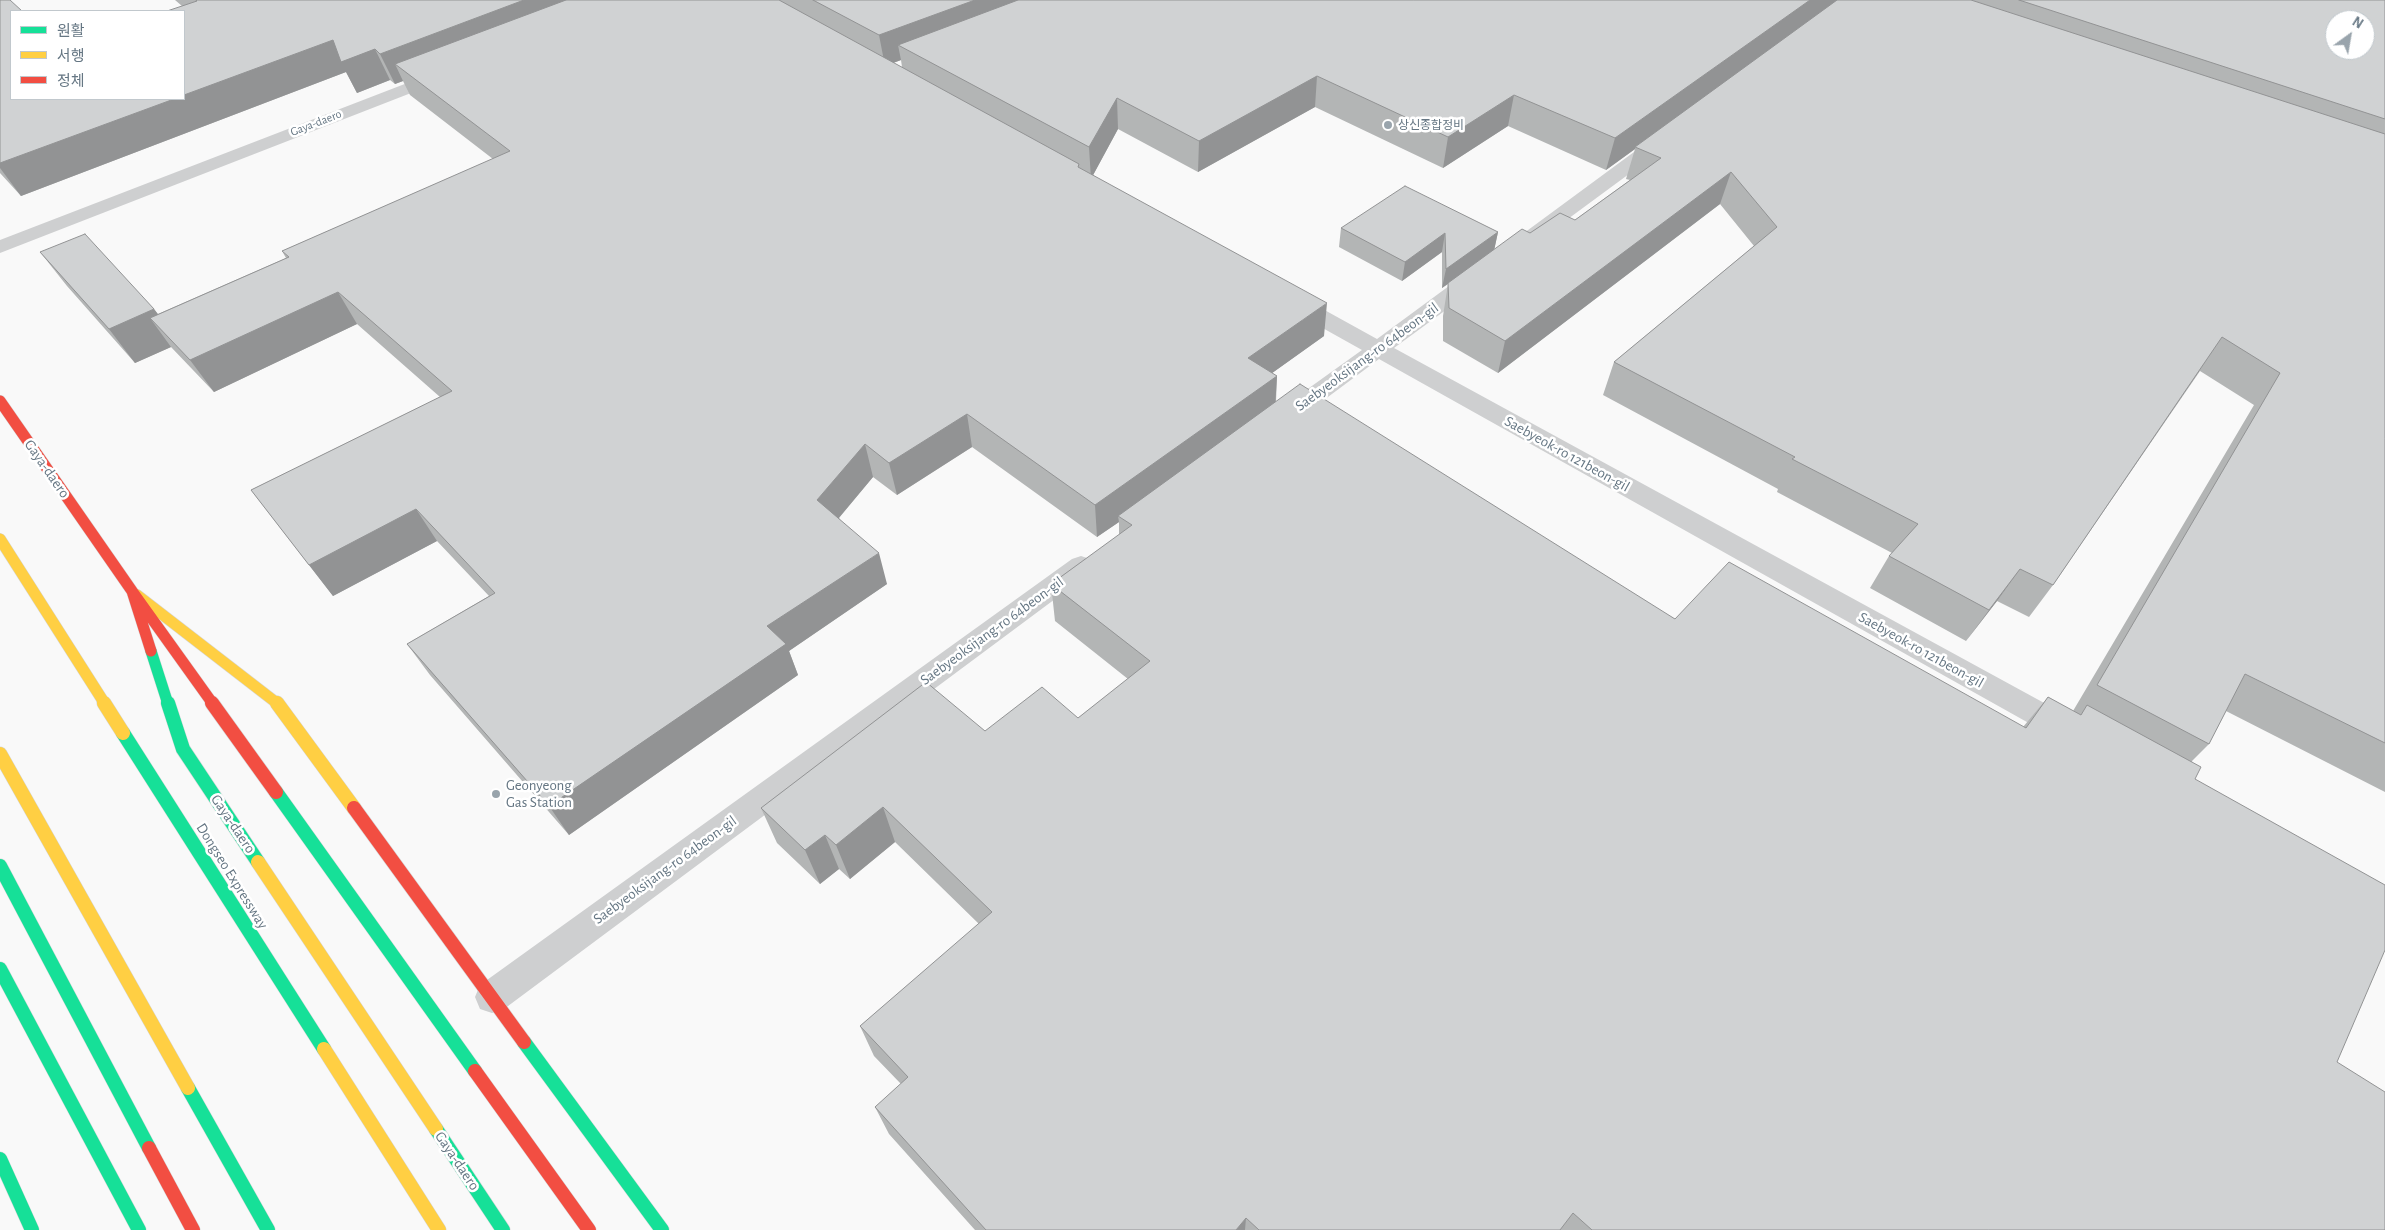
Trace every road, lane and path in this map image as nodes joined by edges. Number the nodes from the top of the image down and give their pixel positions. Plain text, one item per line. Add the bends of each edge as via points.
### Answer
1 (456, 69) edge
2 (1680, 128) edge
3 (0, 247) edge
4 (1274, 291) edge
5 (1378, 349) junction
6 (0, 401) edge
7 (1265, 431) edge
8 (0, 539) edge
9 (1096, 555) edge
10 (132, 591) junction
11 (2090, 743) edge
12 (0, 754) edge
13 (0, 866) edge
14 (0, 969) edge
15 (492, 997) junction
16 (0, 1159) edge
17 (32, 1230) edge
18 (138, 1230) edge
19 (193, 1230) edge
20 (268, 1230) edge
21 (440, 1230) edge
22 (503, 1230) edge
23 (589, 1230) edge
24 (662, 1230) edge

1 - 3 street, Gaya-daero
2 - 5 street, Saebyeoksijang-ro 64beon-gil
4 - 5 street, Saebyeok-ro 121beon-gil
5 - 7 street, Saebyeoksijang-ro 64beon-gil
5 - 11 street, Saebyeok-ro 121beon-gil
6 - 10 main road, Gaya-daero
8 - 21 main road, Dongseo Expressway
9 - 15 street, Saebyeoksijang-ro 64beon-gil
10 - 15 main road via 276,702
10 - 22 main road, Gaya-daero via 183,749
10 - 23 main road
12 - 20 main road
13 - 19 main road
14 - 18 main road
15 - 24 main road
16 - 17 main road

